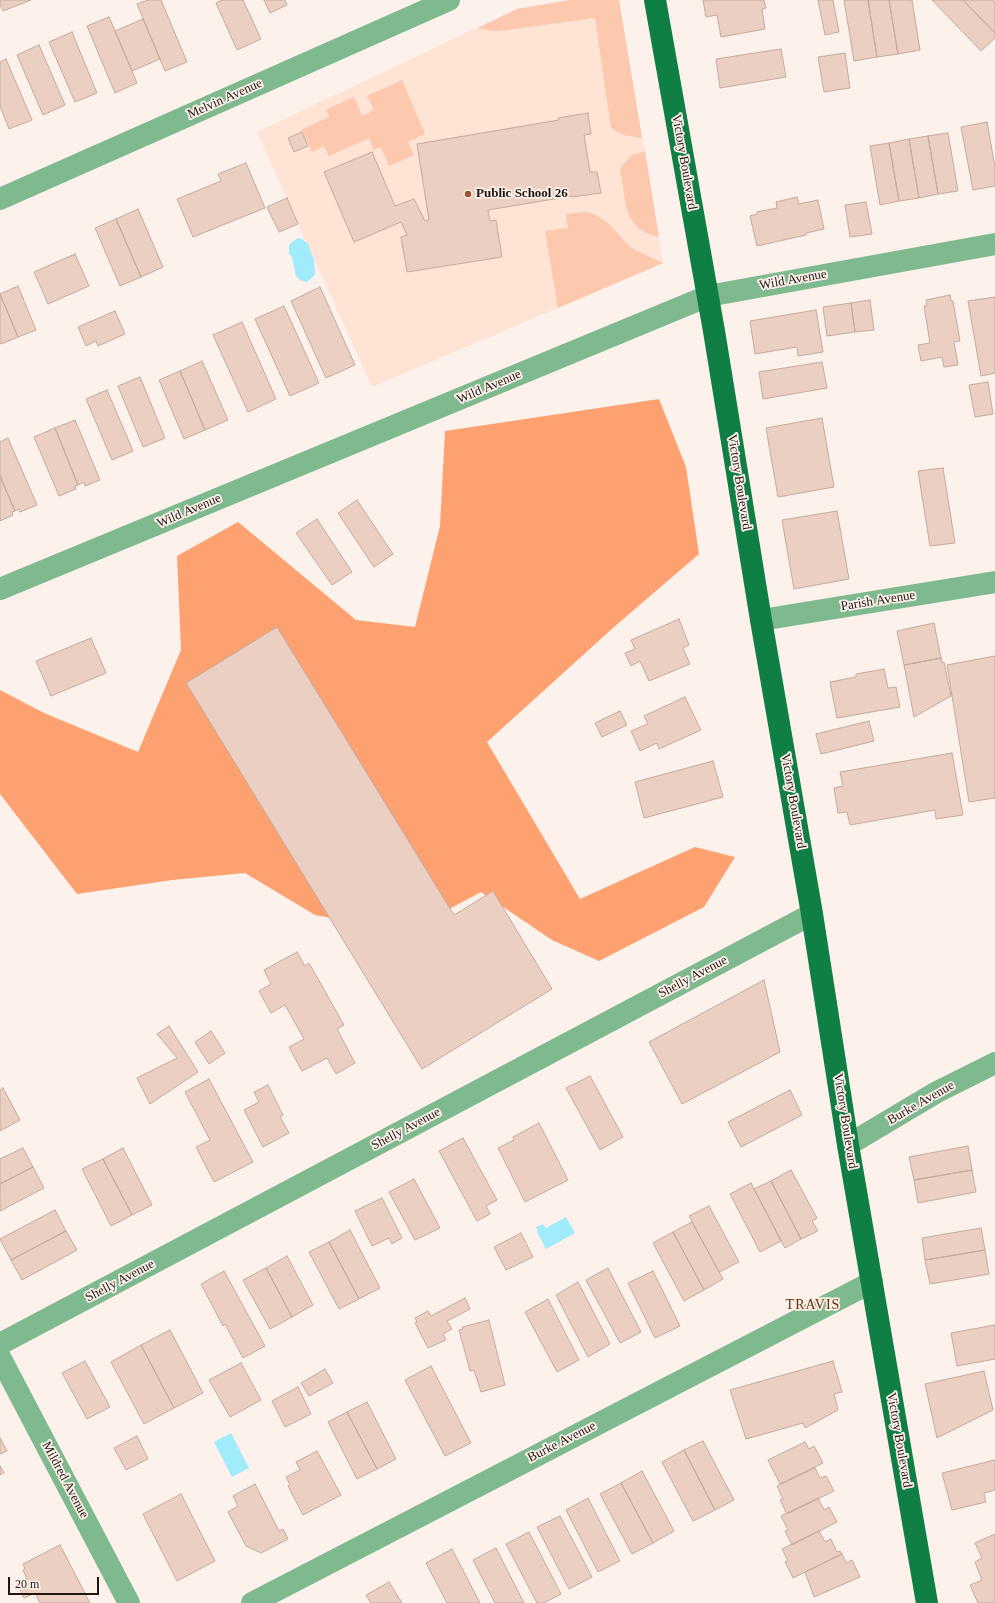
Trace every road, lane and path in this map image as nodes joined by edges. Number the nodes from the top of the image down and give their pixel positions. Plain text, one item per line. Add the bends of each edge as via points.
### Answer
1 (449, 0) edge
2 (655, 0) edge
3 (0, 199) edge
4 (995, 244) edge
5 (708, 296) junction
6 (995, 582) edge
7 (0, 589) edge
8 (761, 620) junction
9 (812, 914) junction
10 (995, 1062) edge
11 (848, 1145) junction
12 (872, 1282) junction
13 (0, 1344) edge
14 (0, 1358) edge
15 (129, 1603) edge
16 (252, 1603) edge
17 (927, 1603) edge

1 - 3 street, Melvin Avenue
2 - 5 main road, Victory Boulevard
4 - 5 street, Wild Avenue
5 - 7 street, Wild Avenue
5 - 8 main road, Victory Boulevard
6 - 8 street, Parish Avenue
8 - 9 main road, Victory Boulevard
9 - 11 main road, Victory Boulevard
9 - 13 street, Shelly Avenue
10 - 11 street, Burke Avenue via 937,1092
11 - 12 main road, Victory Boulevard
12 - 16 street, Burke Avenue
12 - 17 main road, Victory Boulevard
14 - 15 street, Mildred Avenue

